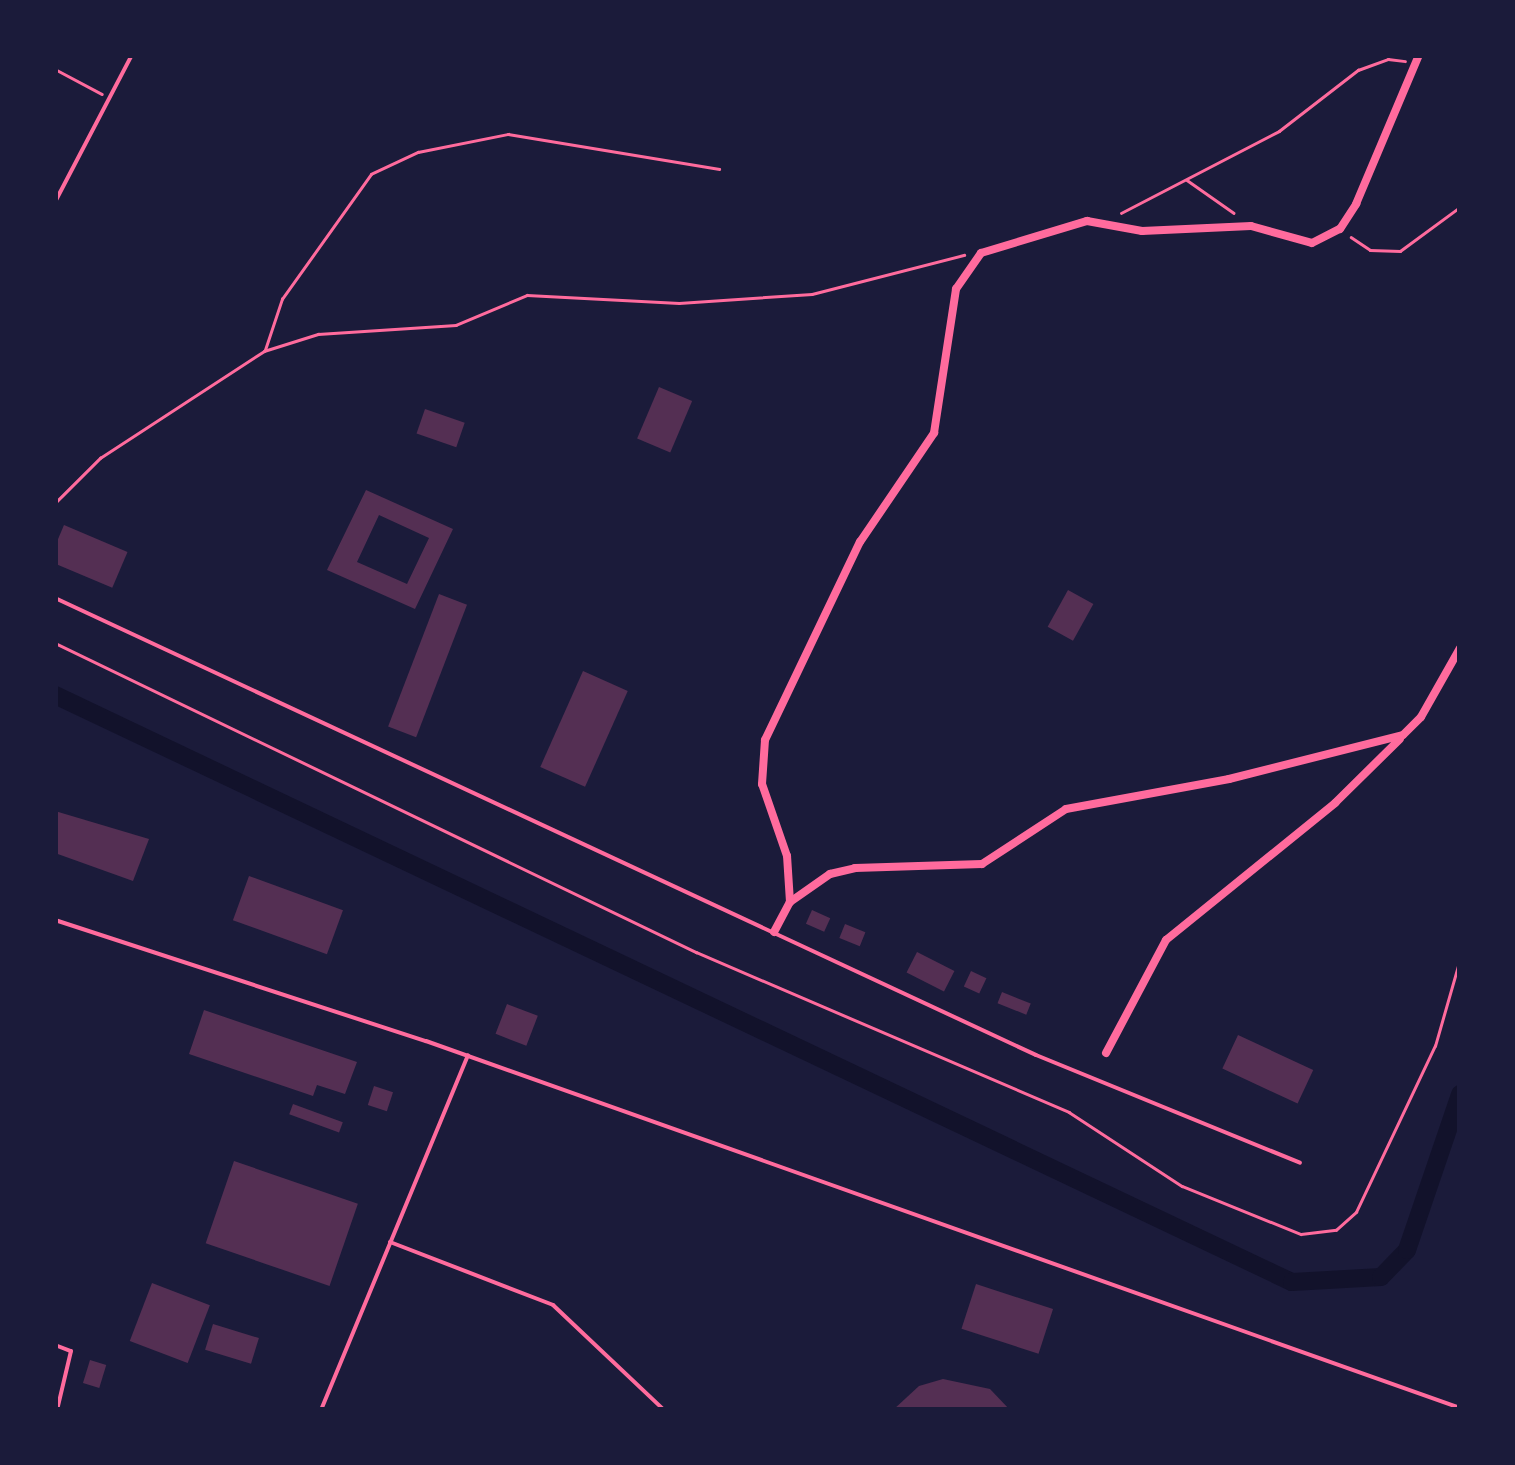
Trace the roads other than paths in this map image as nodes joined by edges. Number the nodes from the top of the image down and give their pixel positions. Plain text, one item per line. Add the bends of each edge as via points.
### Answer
1 (132, 55) edge
2 (1418, 59) edge
3 (55, 202) edge
4 (55, 598) edge
5 (1460, 648) edge
6 (1403, 736) junction
7 (790, 902) junction
8 (55, 920) edge
9 (774, 932) junction
10 (1106, 1053) dead end
11 (468, 1056) junction
12 (1300, 1163) dead end
13 (390, 1242) junction
14 (55, 1345) edge
15 (1460, 1408) edge
16 (56, 1410) edge
17 (322, 1410) edge
18 (664, 1410) edge

1 - 3 lane
2 - 7 street via 1356,204 1340,228 1312,243 1251,226 1142,231 1096,223 981,253 956,289 934,433 860,542 765,740 762,784 787,856
4 - 9 lane
5 - 6 street via 1421,718
6 - 7 street via 1229,779 1066,808 982,864 854,868 830,874
6 - 10 street via 1335,803 1166,940
7 - 9 street
8 - 11 lane
9 - 12 lane via 1036,1055
11 - 13 lane
11 - 15 lane
13 - 17 lane
13 - 18 lane via 553,1305
14 - 16 lane via 71,1351

